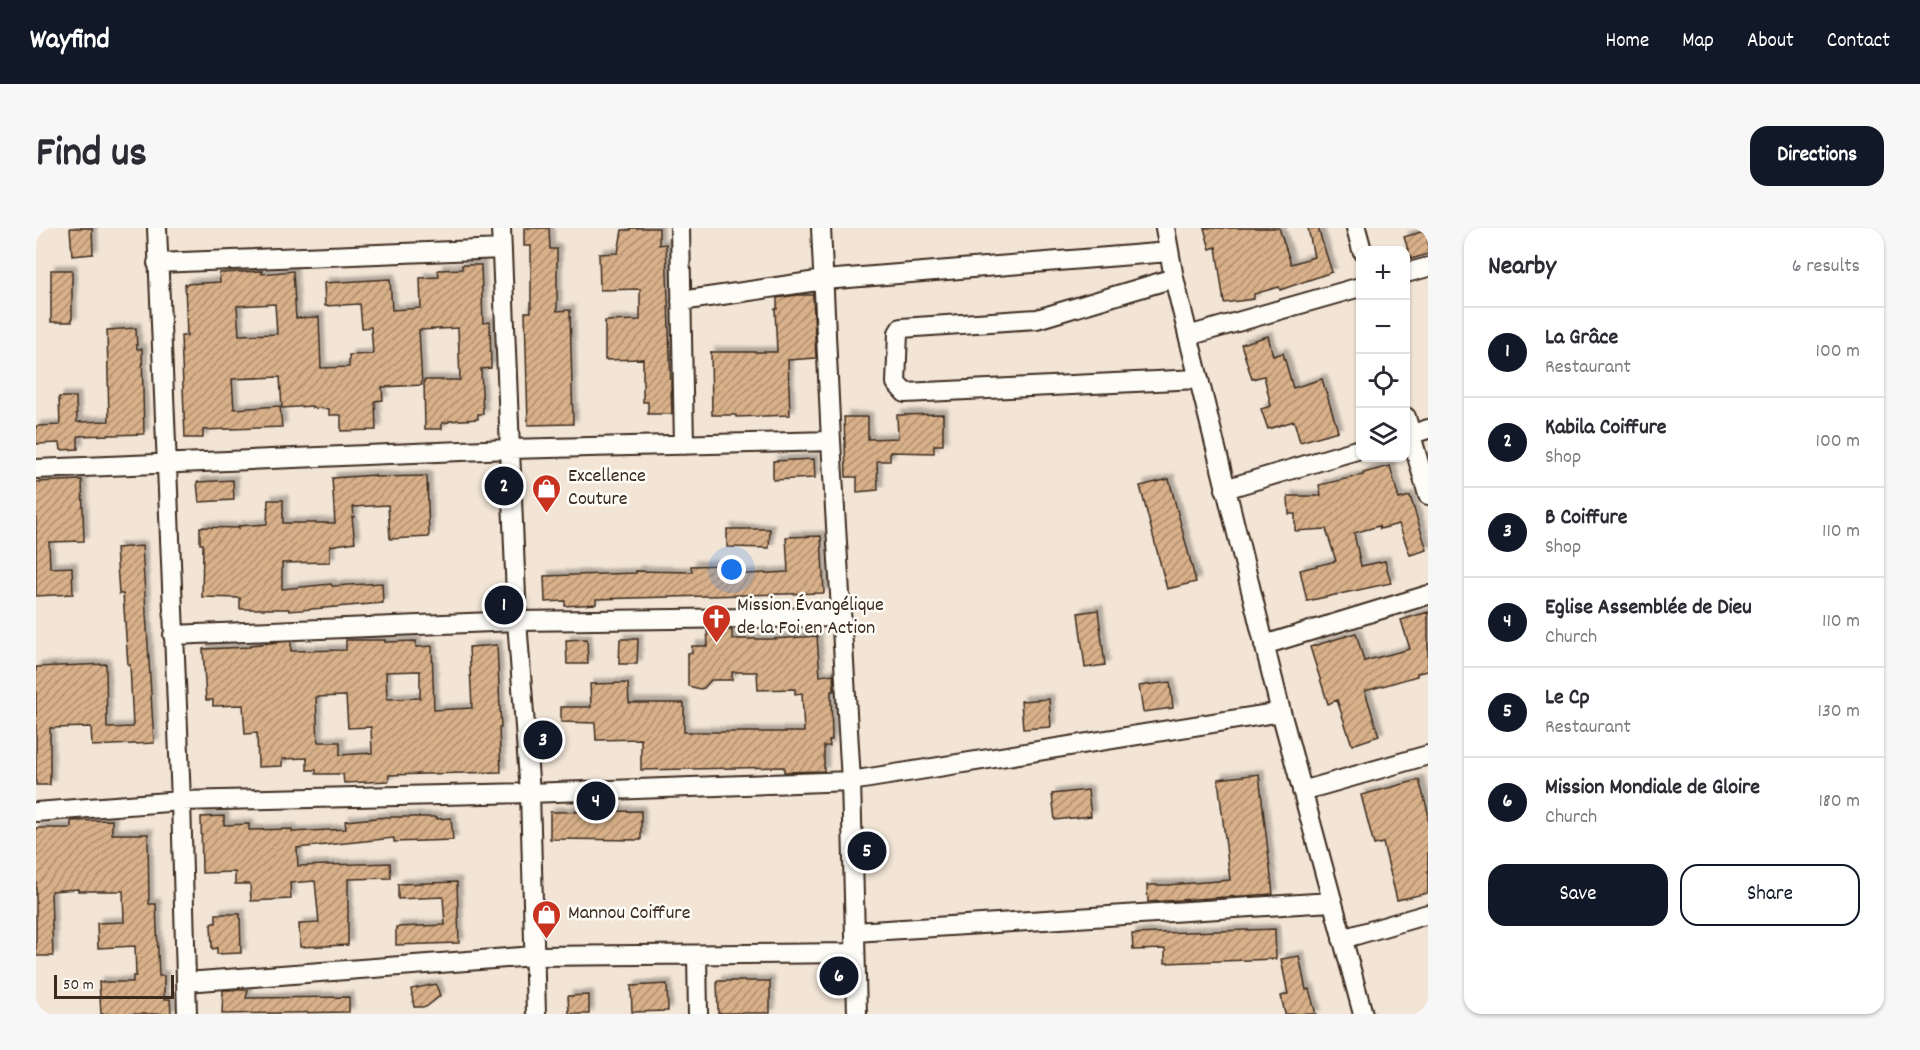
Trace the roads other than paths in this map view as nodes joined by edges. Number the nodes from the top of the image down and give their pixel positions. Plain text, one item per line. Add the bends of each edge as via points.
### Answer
1 (157, 228) edge
2 (501, 228) edge
3 (680, 228) edge
4 (821, 228) edge
5 (1165, 228) edge
6 (1356, 228) edge
7 (1361, 246) edge
8 (502, 249) junction
9 (1169, 252) junction
10 (157, 263) junction
11 (1428, 267) edge
12 (1410, 272) edge
13 (1174, 278) junction
14 (824, 280) junction
15 (1356, 287) edge
16 (681, 301) junction
17 (1188, 336) junction
18 (1198, 380) junction
19 (1410, 429) edge
20 (1428, 429) edge
21 (1410, 438) edge
22 (831, 441) junction
23 (684, 445) junction
24 (509, 449) junction
25 (1356, 450) edge
26 (167, 464) junction
27 (36, 469) edge
28 (1225, 489) junction
29 (1428, 495) edge
30 (1428, 595) edge
31 (842, 617) junction
32 (517, 621) junction
33 (173, 635) junction
34 (1264, 645) junction
35 (1281, 712) junction
36 (1428, 754) edge
37 (851, 781) junction
38 (1302, 792) junction
39 (530, 793) junction
40 (181, 801) junction
41 (36, 812) edge
42 (1332, 902) junction
43 (1428, 914) edge
44 (855, 932) junction
45 (1342, 939) junction
46 (855, 953) junction
47 (696, 955) junction
48 (534, 956) junction
49 (186, 982) junction
50 (187, 1014) edge
51 (536, 1014) edge
52 (698, 1014) edge
53 (857, 1014) edge
54 (1363, 1014) edge

1 - 10 street
2 - 8 street
3 - 16 street
4 - 14 street
5 - 9 street
6 - 7 street
8 - 10 street
8 - 24 street
9 - 13 street
9 - 14 street
10 - 26 street
11 - 12 street
13 - 17 street
13 - 18 street via 1037,320 901,328 896,383 905,393
14 - 16 street
14 - 22 street
15 - 17 street
16 - 23 street
17 - 18 street
18 - 28 street
19 - 20 street
21 - 29 street
22 - 23 street
22 - 31 street
23 - 24 street
24 - 26 street
24 - 32 street
25 - 28 street
26 - 27 street
26 - 33 street
28 - 34 street
30 - 34 street
31 - 32 street
31 - 37 street
32 - 33 street
32 - 39 street
33 - 40 street
34 - 35 street
35 - 37 street
35 - 38 street
36 - 38 street
37 - 39 street
37 - 44 street
38 - 42 street
39 - 40 street
39 - 48 street
40 - 41 street
40 - 49 street
42 - 44 street
42 - 45 street
43 - 45 street
44 - 46 street
45 - 54 street
46 - 47 street
46 - 53 street
47 - 48 street
47 - 52 street
48 - 49 street
48 - 51 street
49 - 50 street

